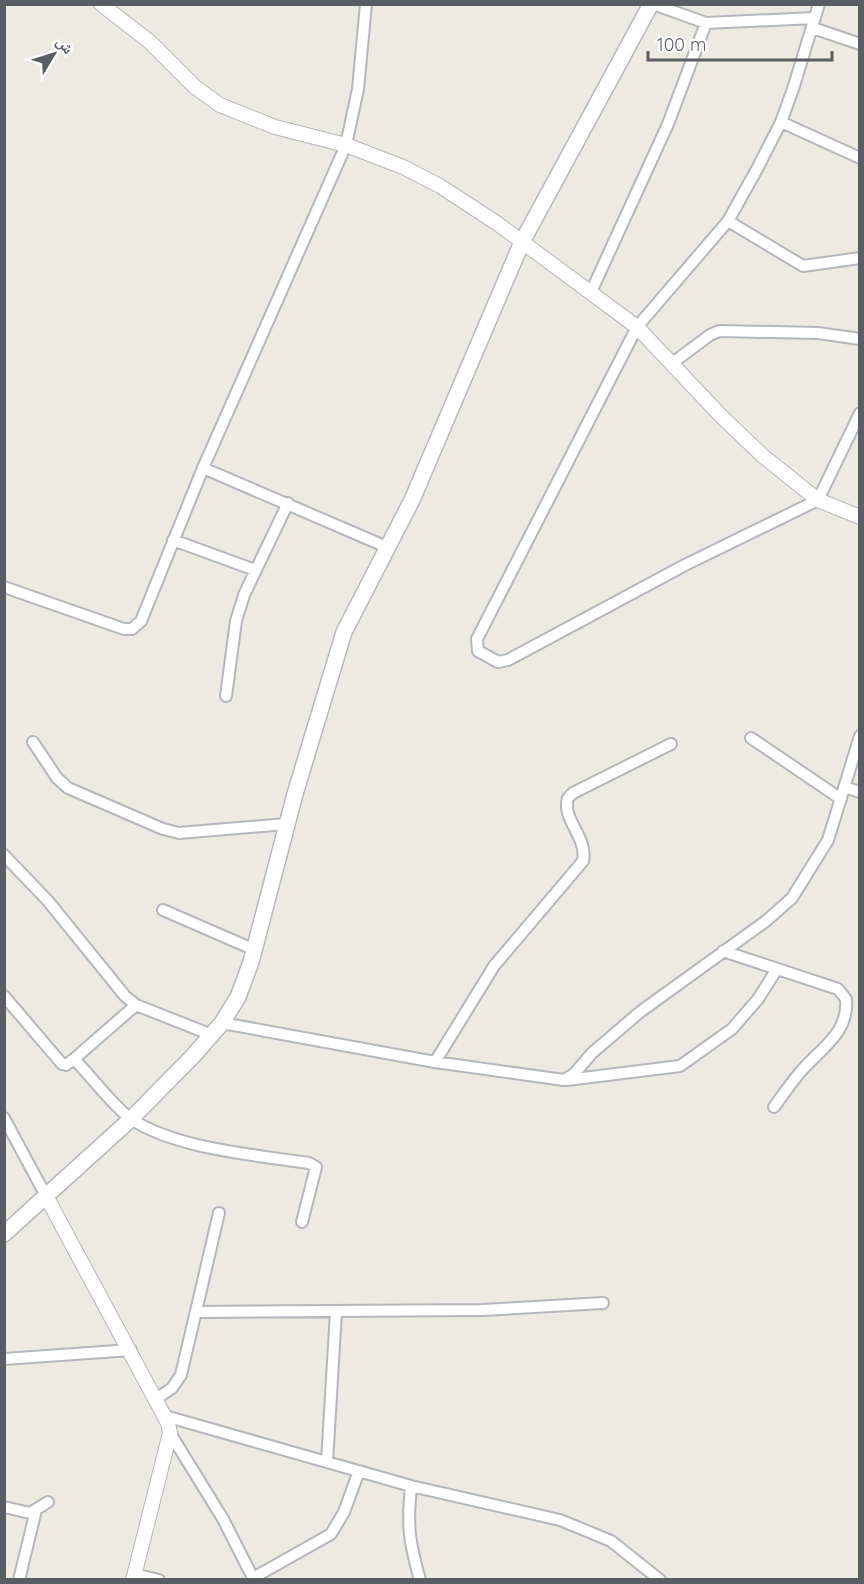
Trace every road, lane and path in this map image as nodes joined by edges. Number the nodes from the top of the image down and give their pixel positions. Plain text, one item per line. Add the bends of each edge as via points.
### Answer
1 (101, 4) edge
2 (366, 4) edge
3 (652, 4) edge
4 (819, 4) edge
5 (706, 23) junction
6 (814, 23) junction
7 (860, 44) edge
8 (781, 122) junction
9 (346, 144) junction
10 (860, 158) edge
11 (728, 221) junction
12 (522, 242) junction
13 (860, 258) edge
14 (591, 292) junction
15 (637, 327) junction
16 (860, 339) edge
17 (671, 364) junction
18 (860, 413) edge
19 (203, 468) junction
20 (818, 500) junction
21 (288, 503) junction
22 (860, 517) edge
23 (173, 540) junction
24 (389, 548) junction
25 (255, 570) junction
26 (4, 587) edge
27 (226, 696) dead end
28 (860, 736) edge
29 (751, 738) dead end
30 (33, 742) dead end
31 (671, 744) dead end
32 (844, 787) junction
33 (860, 792) edge
34 (841, 799) junction
35 (287, 824) junction
36 (4, 855) edge
37 (163, 910) dead end
38 (255, 950) junction
39 (723, 951) junction
40 (777, 969) junction
41 (4, 996) edge
42 (136, 1005) junction
43 (222, 1023) junction
44 (212, 1035) junction
45 (74, 1059) junction
46 (435, 1062) junction
47 (564, 1080) junction
48 (774, 1107) dead end
49 (4, 1118) edge
50 (131, 1119) junction
51 (46, 1196) junction
52 (219, 1213) dead end
53 (302, 1222) dead end
54 (4, 1234) edge
55 (603, 1303) dead end
56 (197, 1312) junction
57 (336, 1312) junction
58 (131, 1350) junction
59 (4, 1359) edge
60 (156, 1399) junction
61 (165, 1416) junction
62 (170, 1432) junction
63 (327, 1462) junction
64 (359, 1471) junction
65 (411, 1486) junction
66 (48, 1502) dead end
67 (4, 1507) edge
68 (36, 1510) junction
69 (134, 1577) edge
70 (253, 1579) edge
71 (19, 1580) edge
72 (159, 1580) edge
73 (420, 1580) edge
74 (660, 1580) edge

1 - 9 street via 220,105 274,127
2 - 9 street via 358,89
3 - 5 street
3 - 12 main road
4 - 6 street
5 - 6 street
5 - 14 street via 668,124
6 - 7 street
6 - 8 street
8 - 10 street
8 - 11 street
9 - 12 street via 420,175
9 - 19 street
11 - 13 street via 803,266
11 - 15 street
12 - 14 street
12 - 24 main road
14 - 15 street
15 - 17 street
15 - 20 street via 477,639 478,651 498,662 508,660 685,565
16 - 17 street via 818,333 719,331
17 - 20 street via 720,416
18 - 20 street
19 - 21 street
19 - 23 street
20 - 22 street
21 - 24 street
21 - 25 street
23 - 25 street
23 - 26 street via 145,614 132,629
24 - 35 main road via 344,632
25 - 27 street via 236,621
28 - 32 street
29 - 34 street
30 - 35 street via 57,778 69,788 163,829 198,833
31 - 46 street via 568,798 567,811 583,844 583,861 494,966
32 - 33 street
32 - 34 street
34 - 39 street via 828,840 792,898
35 - 38 main road
36 - 42 street
37 - 38 street
38 - 43 main road via 238,997
39 - 40 street
39 - 47 street via 640,1012
40 - 47 street via 732,1029 680,1066
40 - 48 street via 838,989 846,999 847,1009 836,1037 802,1070
41 - 45 street via 62,1064
42 - 44 street
42 - 45 street
43 - 44 main road
43 - 46 street
44 - 50 main road
45 - 50 street
46 - 47 street
49 - 51 street
50 - 51 main road
50 - 53 street via 213,1149 313,1165 317,1170
51 - 54 main road
51 - 58 street
52 - 56 street
55 - 57 street
56 - 57 street
56 - 60 street via 182,1375
57 - 63 street
58 - 59 street
58 - 60 street
60 - 61 street
61 - 62 street
61 - 63 street
62 - 69 street
62 - 70 street via 217,1509
63 - 64 street
64 - 65 street
64 - 70 street via 344,1512 330,1533
65 - 73 street via 408,1541
65 - 74 street via 585,1529 611,1541
66 - 68 street
67 - 68 street via 22,1512
68 - 71 street
69 - 72 street

